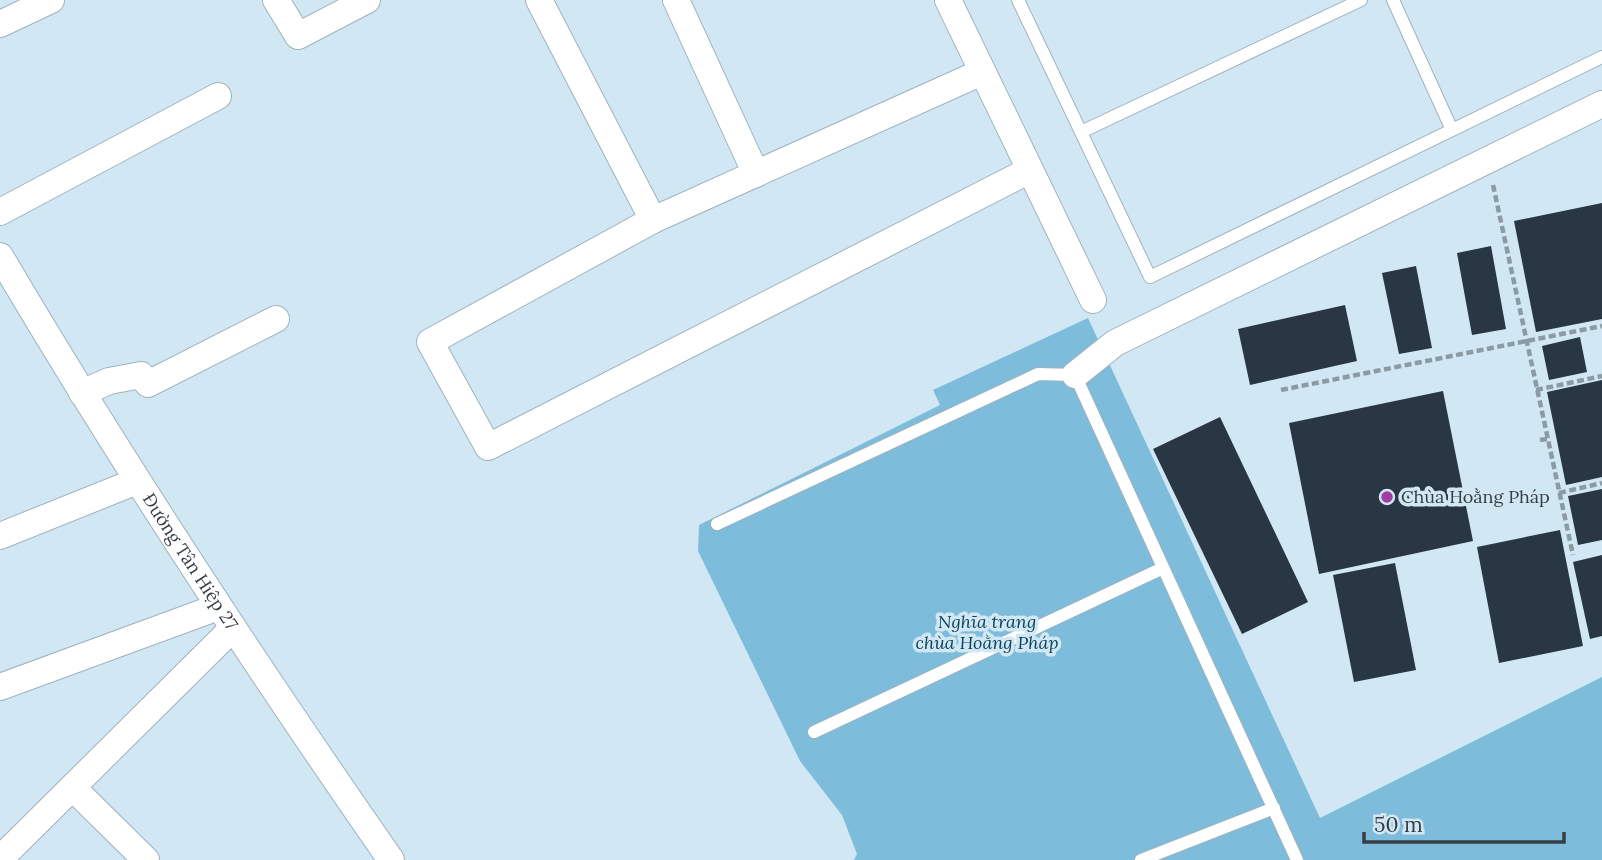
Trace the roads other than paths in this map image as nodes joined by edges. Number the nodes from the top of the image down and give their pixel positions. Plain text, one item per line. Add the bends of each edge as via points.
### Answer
1 (51, 0) edge
2 (276, 0) edge
3 (366, 0) edge
4 (539, 0) edge
5 (676, 0) edge
6 (948, 0) edge
7 (1360, 0) edge
8 (1394, 0) edge
9 (1021, 1) edge
10 (0, 24) edge
11 (1602, 57) edge
12 (982, 72) junction
13 (218, 96) dead end
14 (1602, 104) edge
15 (1452, 130) junction
16 (1081, 132) junction
17 (1028, 171) junction
18 (756, 173) junction
19 (0, 212) edge
20 (653, 220) junction
21 (0, 256) edge
22 (1093, 300) dead end
23 (276, 319) dead end
24 (1075, 375) junction
25 (82, 393) junction
26 (137, 481) junction
27 (717, 524) dead end
28 (0, 536) edge
29 (1163, 568) junction
30 (218, 607) junction
31 (232, 629) junction
32 (0, 687) edge
33 (814, 732) dead end
34 (73, 788) junction
35 (1274, 808) junction
36 (0, 859) edge
37 (146, 860) edge
38 (391, 860) edge
39 (1141, 860) edge
40 (1297, 860) edge

1 - 10 street
2 - 3 street via 298,36
4 - 20 street
5 - 18 street
6 - 12 street
7 - 16 lane
8 - 15 lane
9 - 16 lane
11 - 15 lane
12 - 17 street
12 - 18 street
13 - 19 street
14 - 24 street via 1115,343
15 - 16 lane via 1150,277
17 - 20 street via 488,447 430,342
17 - 22 street
18 - 20 street
21 - 25 street, Đường Tân Hiệp 27
23 - 25 street via 148,384 141,375 109,381
24 - 27 lane via 1038,374
24 - 29 lane
25 - 26 street, Đường Tân Hiệp 27
26 - 28 street
26 - 30 street, Đường Tân Hiệp 27
29 - 33 lane
29 - 35 lane
30 - 31 street, Đường Tân Hiệp 27
30 - 32 street
31 - 34 street
31 - 38 street, Đường Tân Hiệp 27
34 - 36 street
34 - 37 street
35 - 39 lane
35 - 40 lane

